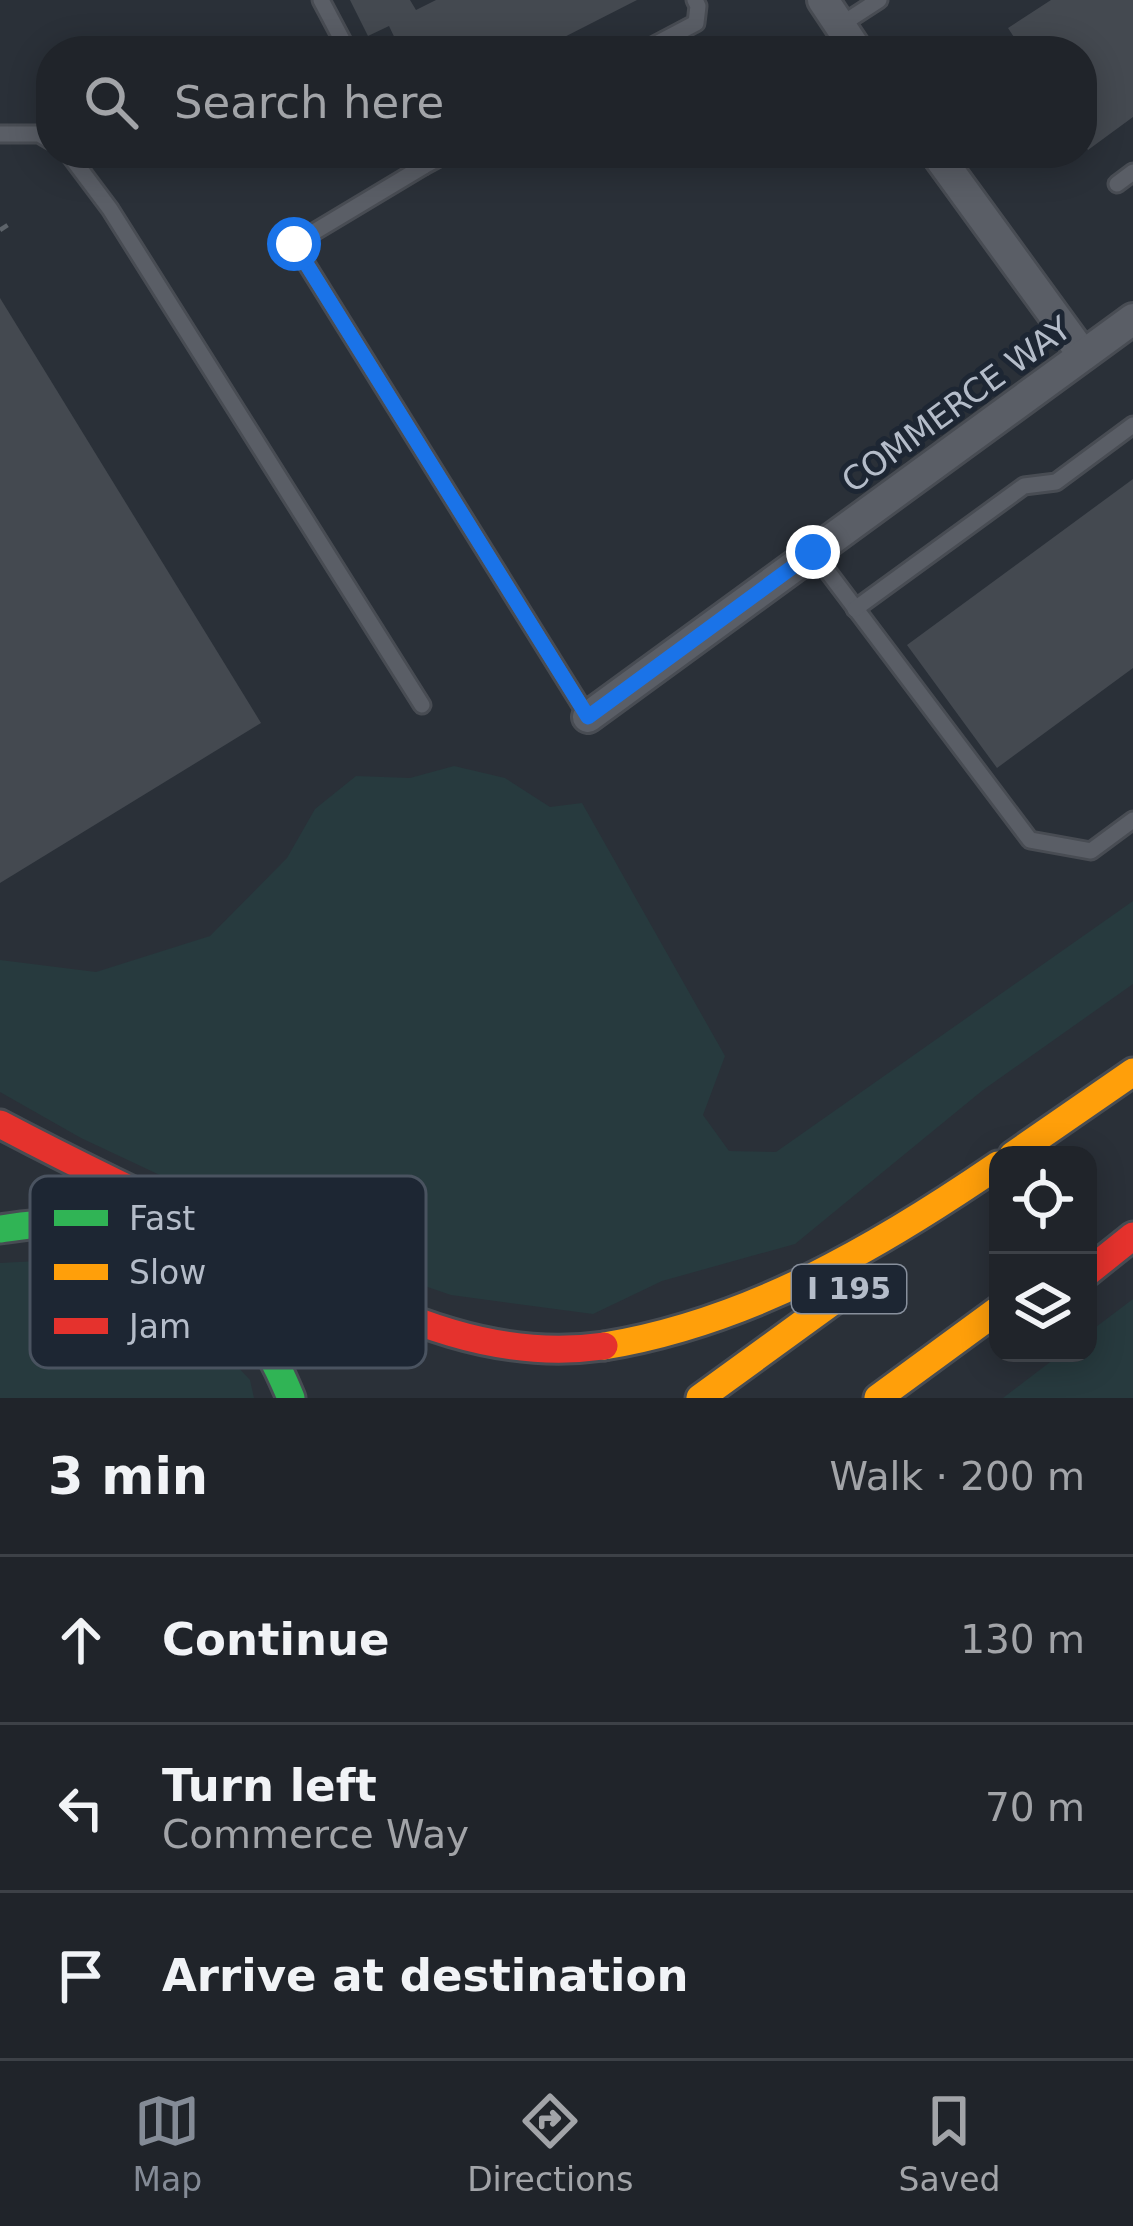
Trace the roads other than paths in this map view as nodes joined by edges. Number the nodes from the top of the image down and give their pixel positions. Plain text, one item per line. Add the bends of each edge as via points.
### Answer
1 (321, 0) edge
2 (695, 0) edge
3 (879, 0) edge
4 (840, 26) edge
5 (340, 36) edge
6 (671, 36) edge
7 (0, 134) edge
8 (36, 134) edge
9 (79, 168) edge
10 (407, 168) edge
11 (947, 168) edge
12 (1133, 172) edge
13 (1117, 184) dead end
14 (1133, 319) edge
15 (1083, 355) junction
16 (1133, 425) edge
17 (813, 552) junction
18 (855, 608) junction
19 (422, 706) dead end
20 (588, 717) joint
21 (1133, 820) edge
22 (1133, 1072) edge
23 (1133, 1082) edge
24 (0, 1124) edge
25 (1026, 1146) edge
26 (1045, 1146) edge
27 (989, 1171) edge
28 (97, 1176) edge
29 (989, 1187) edge
30 (1133, 1212) edge
31 (30, 1226) edge
32 (0, 1229) edge
33 (1133, 1236) edge
34 (1097, 1238) edge
35 (1097, 1265) edge
36 (989, 1317) edge
37 (426, 1327) edge
38 (278, 1368) edge
39 (291, 1398) edge
40 (700, 1398) edge
41 (878, 1398) edge

1 - 5 lane
2 - 6 lane via 696,23
3 - 4 lane
7 - 8 lane
9 - 19 lane
10 - 20 lane via 294,244
11 - 15 street
12 - 13 lane
14 - 15 street, COMMERCE WAY
15 - 17 street, COMMERCE WAY
16 - 18 lane via 1056,482 1024,486
17 - 18 lane
17 - 20 street, COMMERCE WAY
18 - 21 lane via 1030,840 1091,850
22 - 25 highway
23 - 26 highway
24 - 28 highway
27 - 37 highway via 799,1286 640,1341 527,1350
29 - 40 highway, I 195
30 - 34 highway
31 - 32 highway
33 - 35 highway
36 - 41 highway
38 - 39 highway

